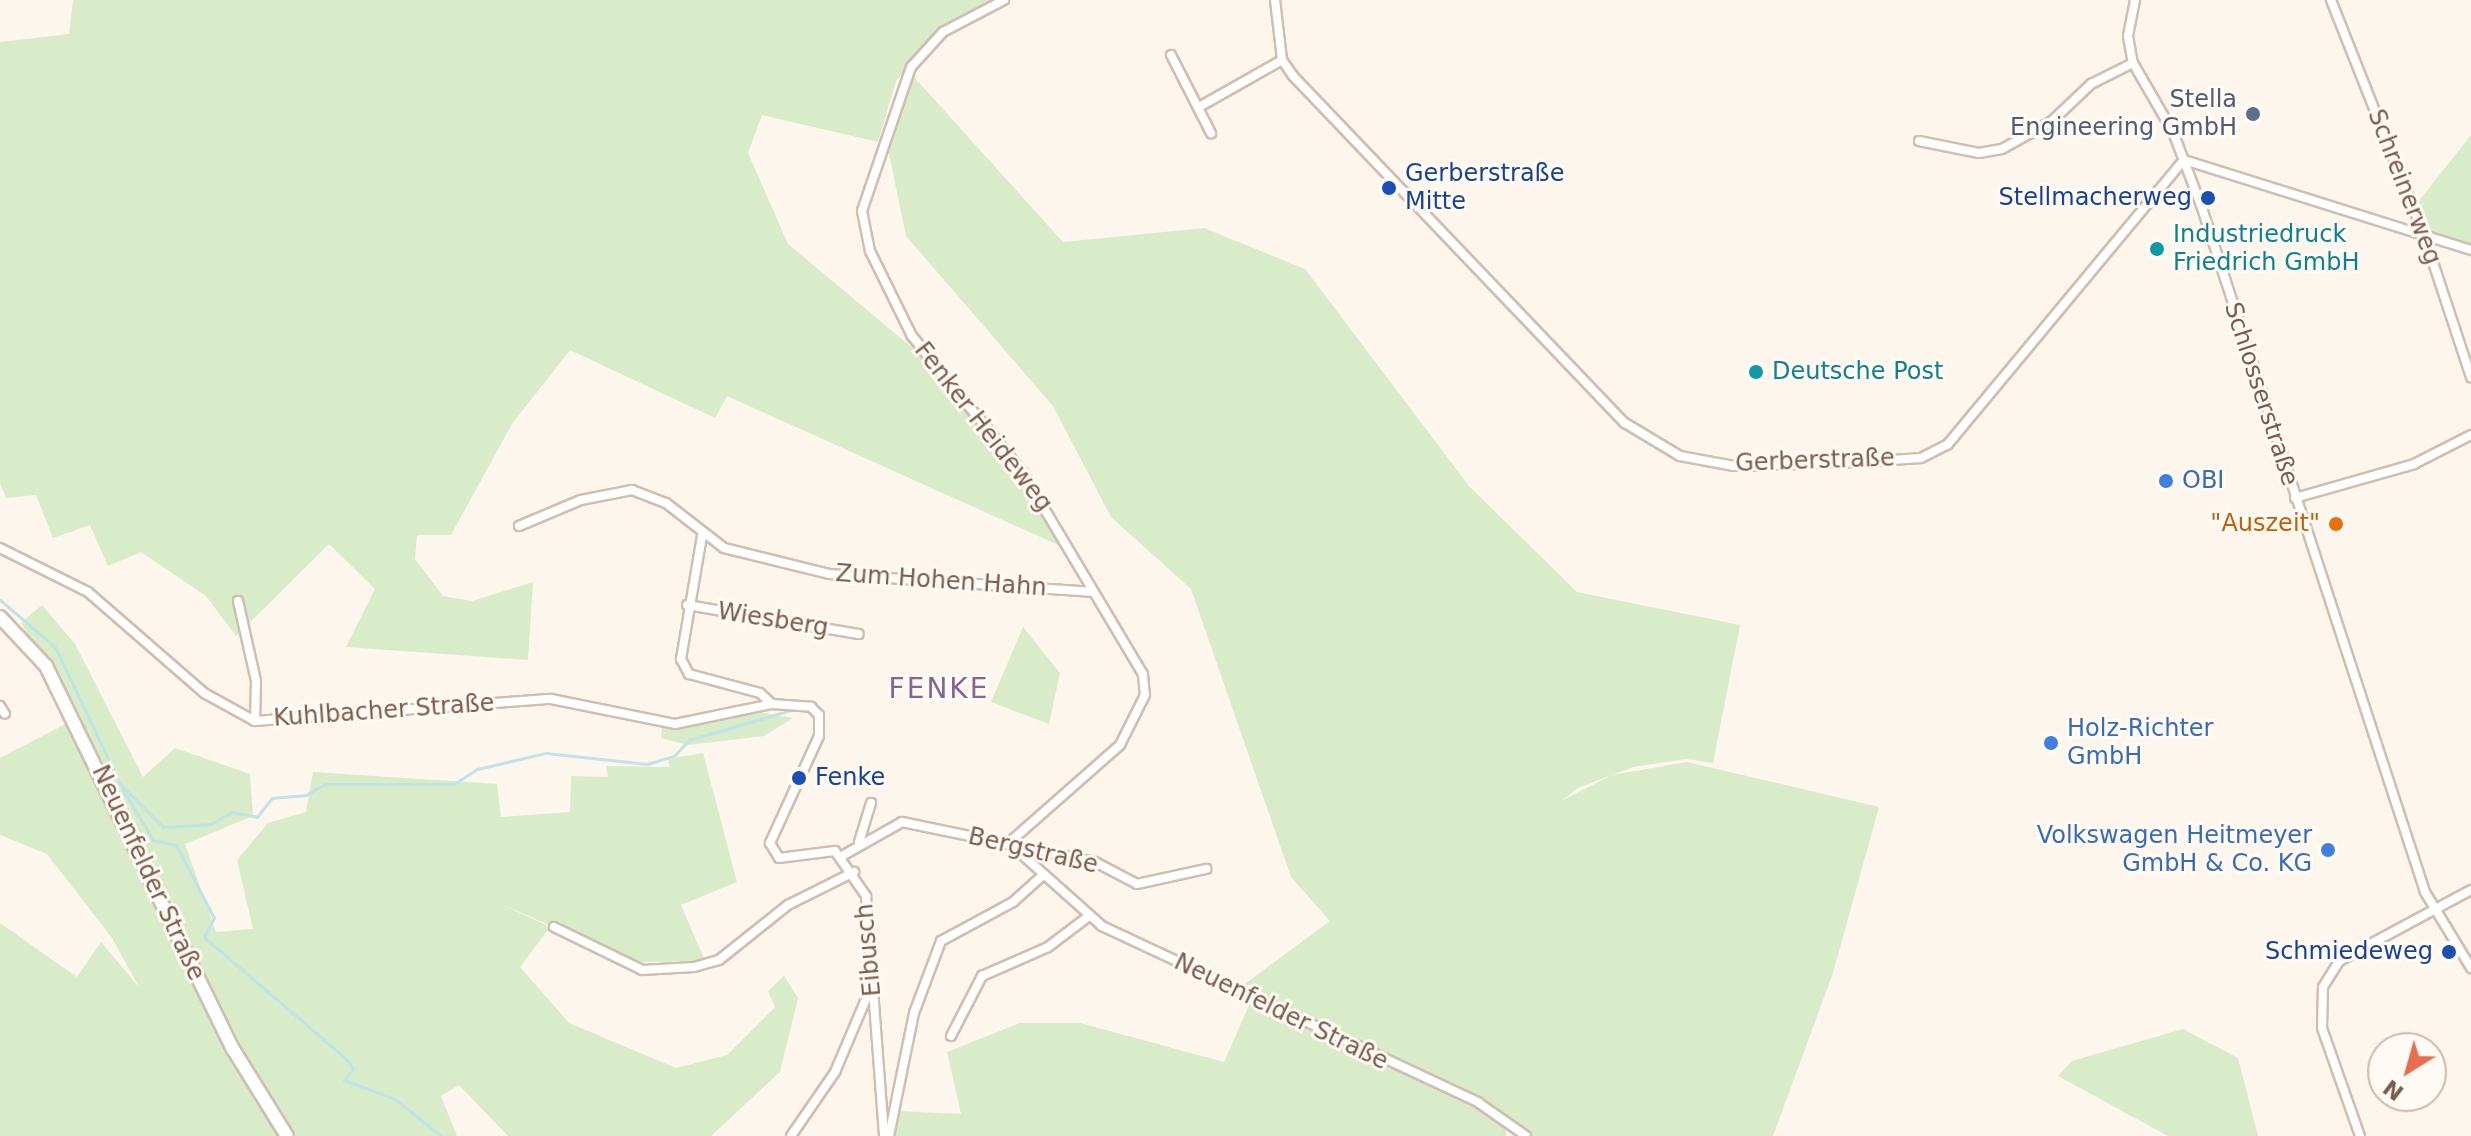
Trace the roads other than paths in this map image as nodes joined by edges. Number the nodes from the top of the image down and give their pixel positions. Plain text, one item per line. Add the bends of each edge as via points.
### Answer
1 (1004, 0) edge
2 (1275, 0) edge
3 (2135, 0) edge
4 (2331, 0) edge
5 (1171, 55) dead end
6 (1282, 60) junction
7 (2133, 63) junction
8 (1199, 107) junction
9 (1211, 133) dead end
10 (1919, 141) dead end
11 (2184, 160) junction
12 (2424, 235) junction
13 (2471, 250) edge
14 (2471, 377) edge
15 (2471, 435) edge
16 (2295, 498) junction
17 (519, 526) dead end
18 (702, 536) junction
19 (0, 548) edge
20 (1090, 592) junction
21 (238, 601) dead end
22 (687, 605) junction
23 (0, 617) edge
24 (859, 634) dead end
25 (772, 704) junction
26 (255, 721) junction
27 (871, 803) dead end
28 (859, 842) junction
29 (1009, 843) junction
30 (842, 856) junction
31 (1206, 869) dead end
32 (854, 872) junction
33 (1042, 876) junction
34 (2471, 890) edge
35 (2433, 909) junction
36 (1089, 916) junction
37 (554, 927) dead end
38 (2471, 968) edge
39 (872, 985) junction
40 (951, 1036) dead end
41 (287, 1136) edge
42 (791, 1136) edge
43 (887, 1136) edge
44 (1526, 1136) edge
45 (2360, 1136) edge

1 - 20 street, Fenker Heideweg via 943,32 911,67 865,194 864,230 912,336 1023,473
2 - 6 street
3 - 7 street, Schlosserstraße via 2128,36
4 - 12 street, Schreinerweg
5 - 8 street
6 - 8 street
6 - 11 street, Gerberstraße via 1625,423 1680,456 1734,466 1921,458 1948,444
7 - 10 street via 2091,84 2052,121 2002,149 1979,153
7 - 11 street, Schlosserstraße
8 - 9 street
11 - 12 street
11 - 16 street, Schlosserstraße
12 - 13 street
12 - 14 street, Schreinerweg
15 - 16 street via 2414,464
16 - 35 street, Schlosserstraße
17 - 18 street, Zum Hohen Hahn via 581,500 632,490 666,503
18 - 20 street, Zum Hohen Hahn via 829,574
18 - 22 street
19 - 26 street, Kuhlbacher Straße via 88,592 204,693
20 - 29 street, Fenker Heideweg via 1130,647 1145,695 1111,754
21 - 26 street via 256,681
22 - 24 street, Wiesberg
22 - 25 street via 680,649 689,674 760,693
23 - 41 main road, Neuenfelder Straße via 46,666 233,1049
25 - 26 street, Kuhlbacher Straße via 675,724 551,699
25 - 30 street via 808,706 821,727 770,833 773,852 792,859 826,847
27 - 28 street
28 - 29 street, Bergstraße via 902,822
28 - 30 street, Bergstraße
29 - 31 street, Bergstraße via 1095,862 1149,885
29 - 33 street, Neuenfelder Straße
30 - 32 street, Eibusch
32 - 37 street via 788,905 719,960 694,967 642,970
32 - 39 street, Eibusch via 866,896
33 - 36 street, Neuenfelder Straße
33 - 43 street via 1013,902 941,941 914,1013
34 - 35 street
35 - 38 street, Schlosserstraße
35 - 45 street via 2339,961 2323,987 2322,1028
36 - 40 street via 1048,947 982,976
36 - 44 street, Neuenfelder Straße via 1290,1020 1479,1103
39 - 42 street via 835,1072
39 - 43 street, Eibusch

